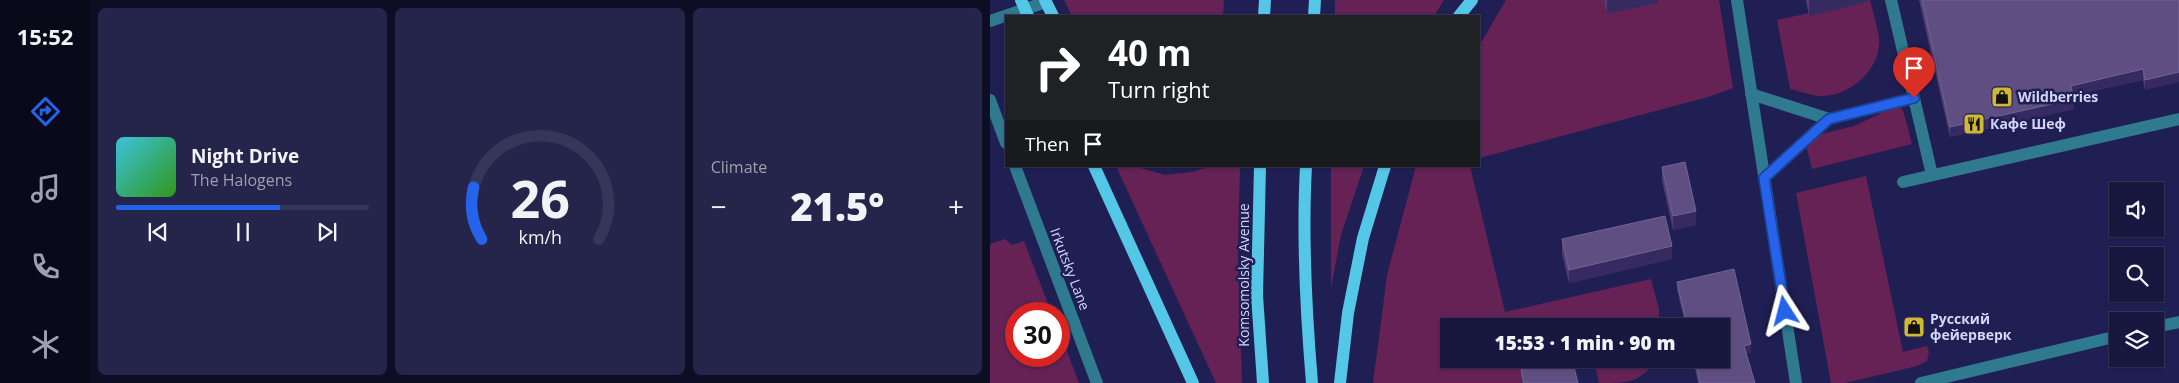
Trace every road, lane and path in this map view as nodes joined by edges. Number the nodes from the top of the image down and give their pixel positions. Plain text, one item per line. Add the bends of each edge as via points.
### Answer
1 (1265, 0) edge
2 (1315, 0) edge
3 (1472, 0) edge
4 (1737, 0) edge
5 (1891, 0) edge
6 (1046, 1) edge
7 (1025, 8) edge
8 (1005, 15) edge
9 (1006, 15) edge
10 (1053, 15) edge
11 (1264, 15) edge
12 (1314, 15) edge
13 (1460, 15) edge
14 (990, 21) edge
15 (1751, 94) junction
16 (1914, 98) junction
17 (990, 100) edge
18 (2179, 118) edge
19 (1829, 119) junction
20 (1005, 140) edge
21 (1015, 167) edge
22 (1094, 167) edge
23 (1260, 167) edge
24 (1306, 167) edge
25 (1385, 167) edge
26 (1932, 175) junction
27 (1764, 178) junction
28 (1903, 182) dead end
29 (2179, 322) edge
30 (2164, 325) edge
31 (2109, 338) edge
32 (1097, 383) edge
33 (1193, 383) edge
34 (1263, 383) edge
35 (1312, 383) edge
36 (1340, 383) edge
37 (1796, 383) edge
38 (1921, 383) edge

1 - 11 main road
2 - 12 main road
3 - 13 main road
4 - 15 street
5 - 16 street
6 - 7 street
6 - 10 main road
7 - 9 street
8 - 14 street
15 - 19 street
15 - 27 street
16 - 19 street
16 - 26 street
17 - 20 street
18 - 26 street
19 - 27 street
21 - 32 street, Irkutsky Lane
22 - 33 main road
23 - 34 main road, Komsomolsky Avenue via 1257,295
24 - 35 main road via 1308,337
25 - 36 main road via 1363,238 1348,314
26 - 28 street
27 - 37 street
29 - 30 street
31 - 38 street

